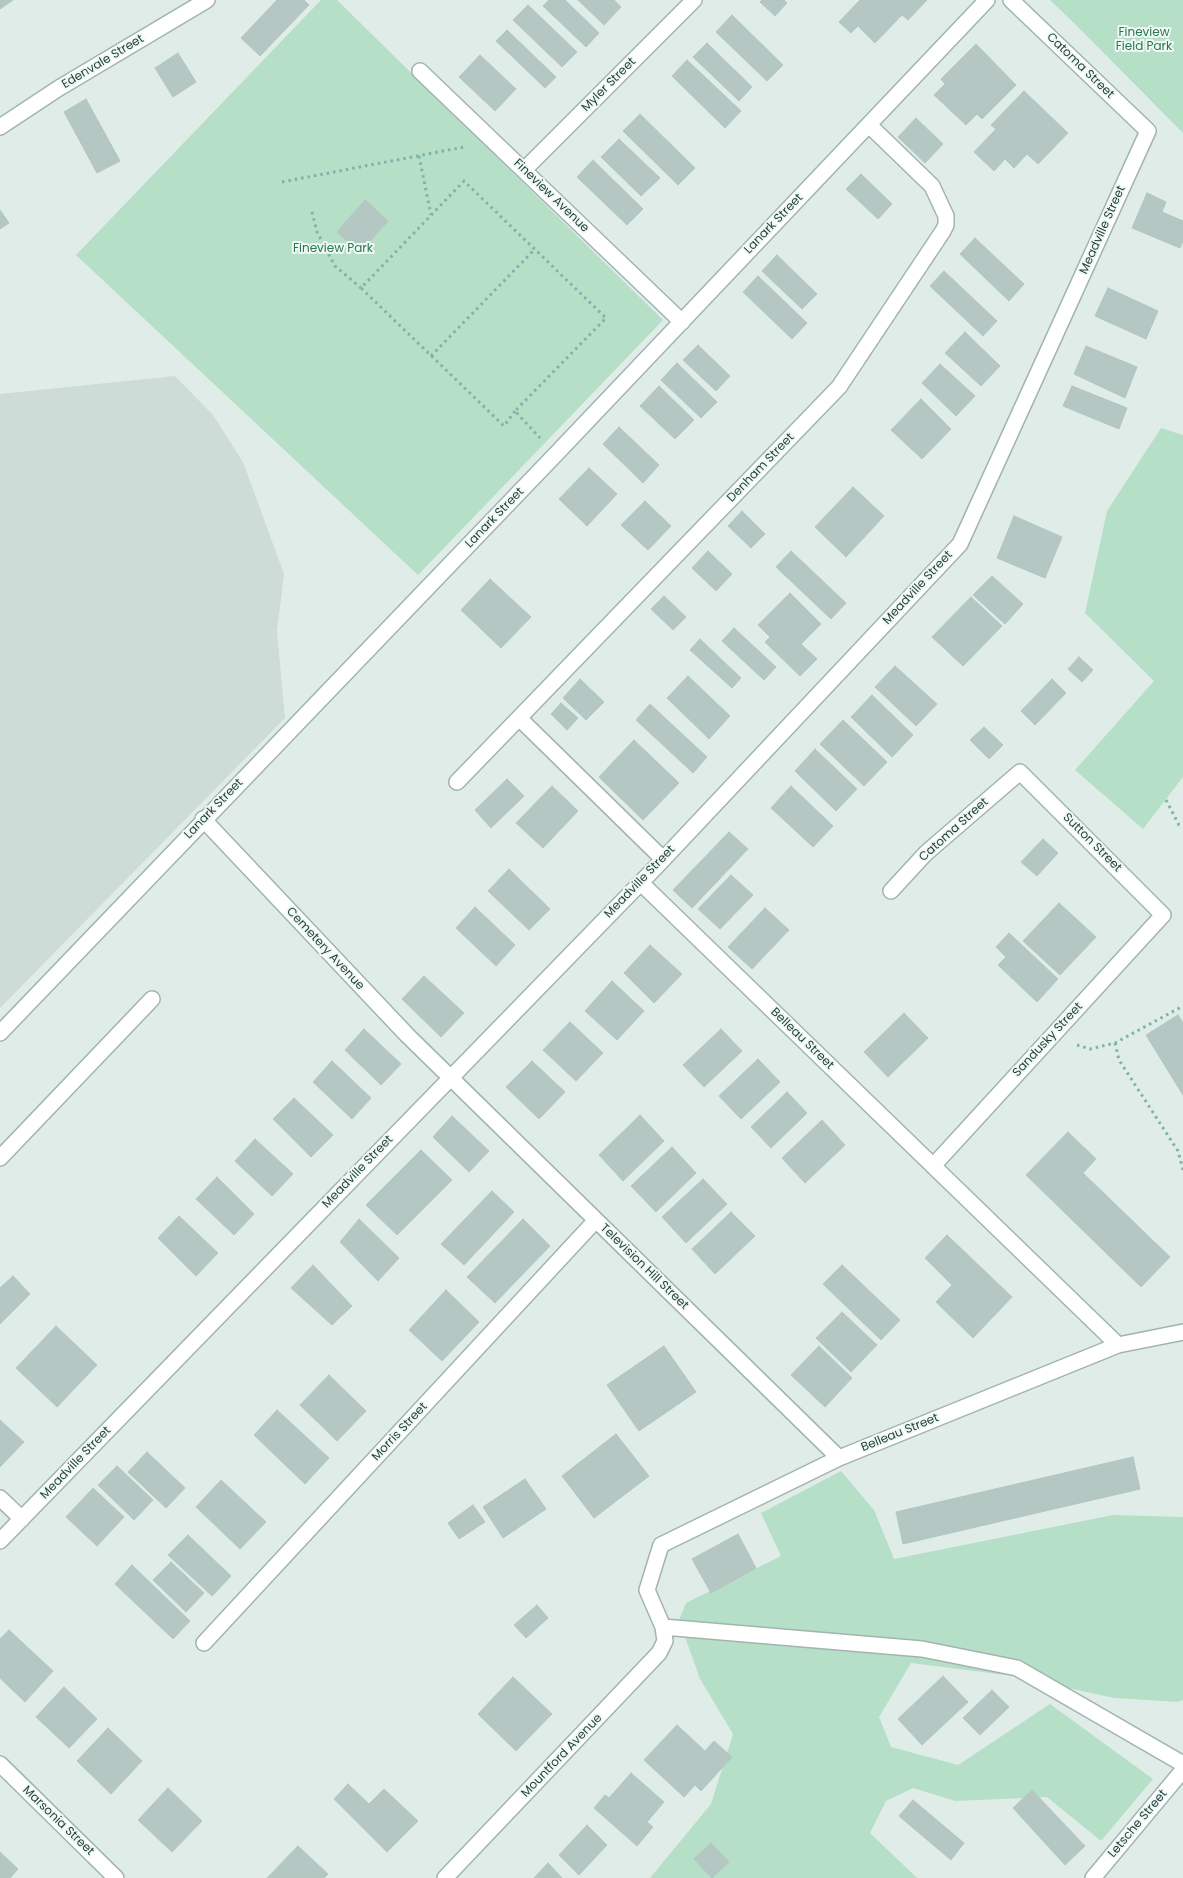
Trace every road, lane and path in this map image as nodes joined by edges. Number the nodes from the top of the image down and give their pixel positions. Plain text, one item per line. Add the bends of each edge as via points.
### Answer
1 (207, 0) edge
2 (694, 0) edge
3 (987, 0) edge
4 (1011, 0) edge
5 (420, 71) dead end
6 (869, 125) junction
7 (0, 127) edge
8 (1148, 131) joint
9 (494, 142) junction
10 (419, 156) junction
11 (524, 170) junction
12 (282, 182) dead end
13 (312, 212) dead end
14 (431, 216) junction
15 (534, 250) junction
16 (361, 288) junction
17 (682, 322) junction
18 (431, 356) junction
19 (515, 411) junction
20 (556, 454) junction
21 (519, 718) junction
22 (1020, 772) joint
23 (457, 782) dead end
24 (1166, 800) dead end
25 (203, 819) junction
26 (1183, 827) edge
27 (663, 859) junction
28 (641, 883) junction
29 (890, 891) dead end
30 (1163, 915) joint
31 (152, 999) dead end
32 (1183, 1006) edge
33 (0, 1033) edge
34 (1115, 1043) junction
35 (1074, 1044) dead end
36 (450, 1077) junction
37 (0, 1158) edge
38 (932, 1166) junction
39 (1183, 1170) edge
40 (596, 1220) junction
41 (1183, 1332) edge
42 (1118, 1345) junction
43 (839, 1458) junction
44 (0, 1498) edge
45 (22, 1519) junction
46 (0, 1541) edge
47 (664, 1627) junction
48 (204, 1643) dead end
49 (0, 1764) edge
50 (1183, 1764) edge
51 (1183, 1770) edge
52 (116, 1878) edge
53 (445, 1878) edge
54 (1093, 1878) edge

1 - 7 street, Edenvale Street
2 - 11 street, Myler Street
3 - 6 street, Lanark Street
4 - 8 street, Catoma Street
5 - 9 street, Fineview Avenue
6 - 17 street, Lanark Street
6 - 21 street, Denham Street via 932,186 946,216 943,232 839,387
8 - 27 street, Meadville Street via 960,544
9 - 10 path
9 - 11 street, Fineview Avenue
10 - 12 path
10 - 14 path
11 - 17 street, Fineview Avenue
13 - 16 path via 317,232 334,266
14 - 15 path via 464,182
14 - 16 path
15 - 18 path
15 - 19 path via 606,318
16 - 18 path
17 - 20 street, Lanark Street
18 - 19 path via 504,426
19 - 20 path
20 - 25 street, Lanark Street
21 - 23 street, Denham Street
21 - 27 street
22 - 29 street, Catoma Street via 926,853
22 - 30 street, Sutton Street
24 - 26 path via 1178,825
25 - 33 street, Lanark Street
25 - 36 street, Cemetery Avenue via 383,1011
27 - 28 street, Meadville Street
28 - 36 street, Meadville Street
28 - 38 street, Belleau Street
30 - 38 street, Sandusky Street
31 - 37 street
32 - 34 path
34 - 35 path via 1090,1049
34 - 39 path via 1119,1060 1178,1151
36 - 40 street, Television Hill Street
36 - 45 street, Meadville Street
38 - 42 street, Belleau Street
40 - 43 street, Television Hill Street
40 - 48 street, Morris Street
41 - 42 street
42 - 43 street, Belleau Street
43 - 47 street, Belleau Street via 661,1545 647,1590
44 - 45 street
45 - 46 street, Meadville Street
47 - 50 street via 922,1649 1017,1668
47 - 53 street, Mountford Avenue via 665,1641 659,1653
49 - 52 street, Marsonia Street
51 - 54 street, Letsche Street

